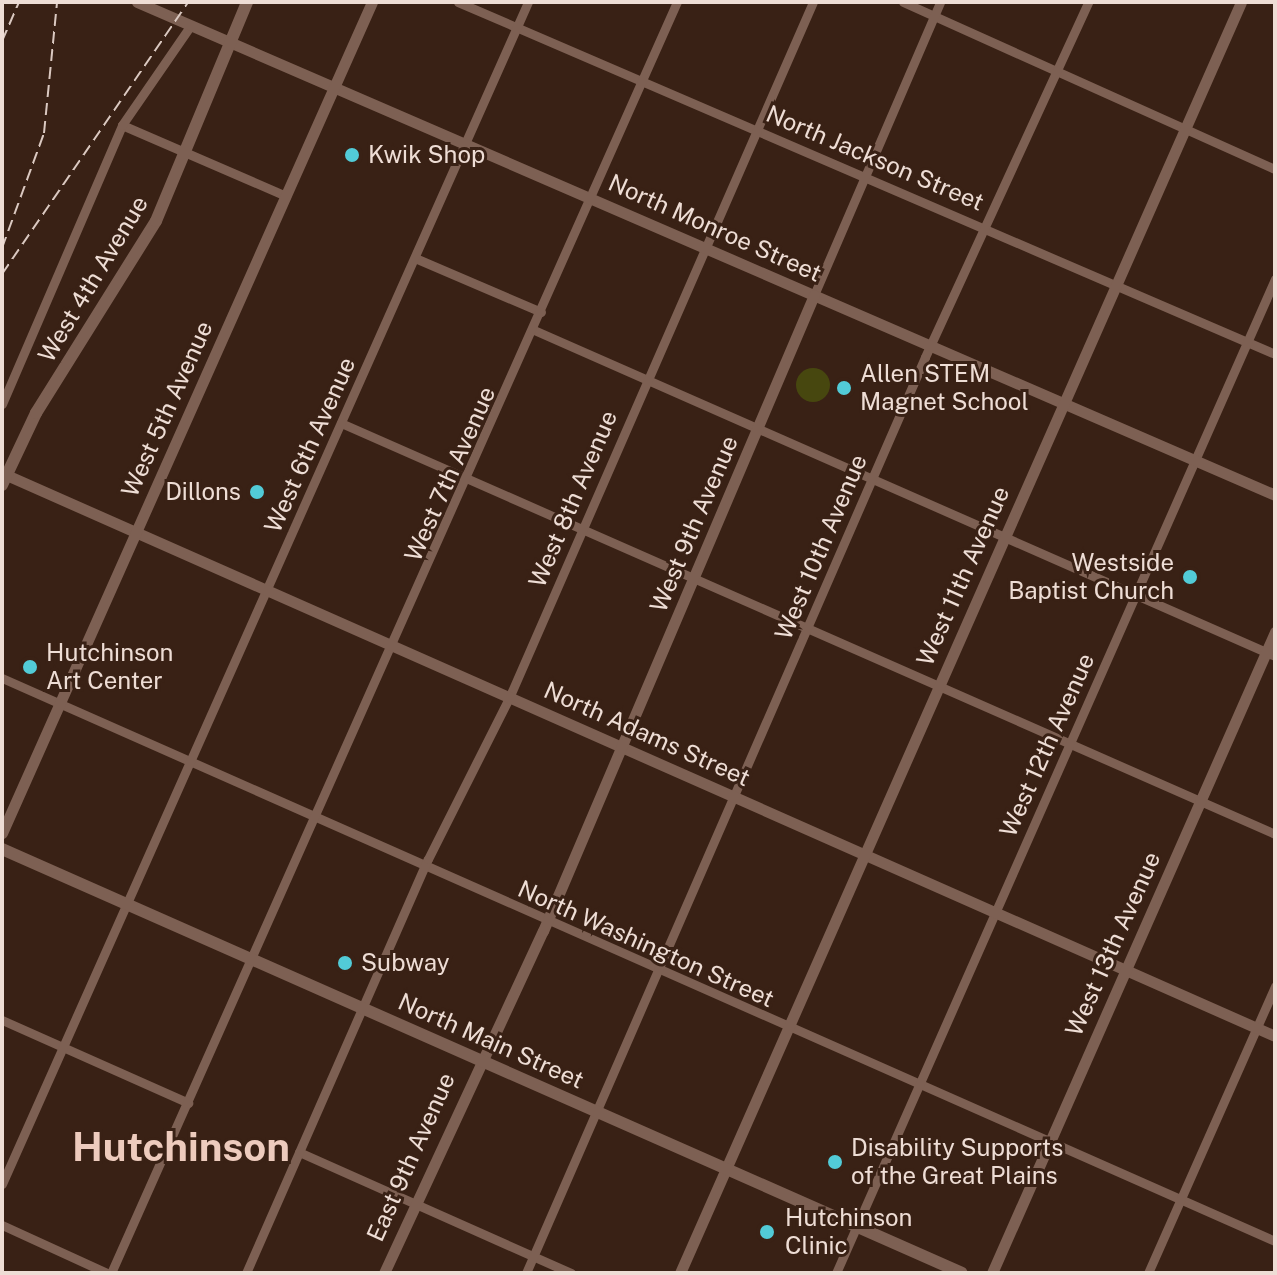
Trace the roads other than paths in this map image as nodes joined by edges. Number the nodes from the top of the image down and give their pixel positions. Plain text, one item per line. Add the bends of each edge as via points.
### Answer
1 (137, 2) edge
2 (372, 2) edge
3 (458, 2) edge
4 (528, 2) edge
5 (677, 2) edge
6 (813, 2) edge
7 (903, 2) edge
8 (940, 2) edge
9 (1088, 2) edge
10 (1241, 2) edge
11 (246, 5) edge
12 (933, 15) junction
13 (191, 25) junction
14 (517, 28) junction
15 (1059, 70) junction
16 (641, 81) junction
17 (334, 87) junction
18 (122, 125) junction
19 (755, 128) junction
20 (1186, 128) junction
21 (466, 144) junction
22 (189, 153) junction
23 (1275, 169) edge
24 (864, 173) junction
25 (286, 196) junction
26 (590, 198) junction
27 (987, 228) junction
28 (703, 247) junction
29 (415, 258) junction
30 (1275, 279) edge
31 (1117, 284) junction
32 (814, 295) junction
33 (541, 312) junction
34 (534, 330) junction
35 (1248, 341) junction
36 (932, 347) junction
37 (1275, 354) edge
38 (647, 378) junction
39 (2, 404) edge
40 (1064, 404) junction
41 (341, 423) junction
42 (760, 428) junction
43 (1194, 460) junction
44 (3, 478) edge
45 (873, 478) junction
46 (470, 480) junction
47 (1275, 495) edge
48 (583, 529) junction
49 (136, 532) junction
50 (1005, 536) junction
51 (695, 578) junction
52 (267, 590) junction
53 (1136, 594) junction
54 (808, 628) junction
55 (1275, 632) edge
56 (395, 647) junction
57 (1271, 654) edge
58 (2, 678) edge
59 (939, 685) junction
60 (509, 698) junction
61 (60, 704) junction
62 (1070, 743) junction
63 (623, 747) junction
64 (191, 762) junction
65 (736, 797) junction
66 (1201, 801) junction
67 (317, 818) junction
68 (2, 833) edge
69 (1275, 834) edge
70 (2, 849) edge
71 (864, 854) junction
72 (425, 867) junction
73 (127, 904) junction
74 (995, 912) junction
75 (546, 922) junction
76 (252, 959) junction
77 (1126, 970) junction
78 (659, 973) junction
79 (1275, 986) edge
80 (363, 1008) junction
81 (2, 1020) edge
82 (788, 1028) junction
83 (1257, 1028) junction
84 (1275, 1036) edge
85 (63, 1047) junction
86 (481, 1061) junction
87 (919, 1084) junction
88 (188, 1103) junction
89 (597, 1112) junction
90 (1050, 1141) junction
91 (299, 1152) junction
92 (726, 1168) junction
93 (2, 1184) edge
94 (1181, 1199) junction
95 (415, 1203) junction
96 (2, 1225) edge
97 (856, 1226) junction
98 (1275, 1241) edge
99 (533, 1256) junction
100 (109, 1273) edge
101 (246, 1273) edge
102 (384, 1273) edge
103 (526, 1273) edge
104 (571, 1273) edge
105 (680, 1273) edge
106 (836, 1273) edge
107 (962, 1273) edge
108 (992, 1273) edge
109 (1148, 1273) edge

1 - 13 street, North Monroe Street
2 - 17 street, West 5th Avenue
3 - 14 street, North Jackson Street
4 - 14 street, West 6th Avenue
5 - 16 street, West 7th Avenue
6 - 19 street, West 8th Avenue
7 - 12 street
8 - 12 street, West 9th Avenue
9 - 15 street, West 10th Avenue
10 - 20 street, West 11th Avenue
11 - 22 main road, West 4th Avenue
12 - 15 street
12 - 24 street, West 9th Avenue
13 - 17 street, North Monroe Street
13 - 18 street
14 - 16 street, North Jackson Street
14 - 21 street, West 6th Avenue
15 - 20 street
15 - 27 street, West 10th Avenue
16 - 19 street, North Jackson Street
16 - 26 street, West 7th Avenue
17 - 21 street, North Monroe Street
17 - 25 street, West 5th Avenue
18 - 22 street
18 - 39 street
19 - 24 street, North Jackson Street
19 - 28 street, West 8th Avenue
20 - 23 street
20 - 31 street, West 11th Avenue
21 - 26 street, North Monroe Street
21 - 29 street, West 6th Avenue
22 - 25 street
22 - 44 main road, West 4th Avenue via 123,282 36,413
24 - 27 street, North Jackson Street
24 - 32 street, West 9th Avenue
25 - 49 street, West 5th Avenue
26 - 28 street, North Monroe Street
26 - 33 street, West 7th Avenue
27 - 31 street, North Jackson Street
27 - 36 street, West 10th Avenue
28 - 32 street, North Monroe Street
28 - 38 street, West 8th Avenue
29 - 33 street
29 - 41 street, West 6th Avenue
30 - 35 street, West 12th Avenue
31 - 35 street, North Jackson Street
31 - 40 street, West 11th Avenue
32 - 36 street, North Monroe Street
32 - 42 street, West 9th Avenue
33 - 34 street, West 7th Avenue
34 - 38 street
34 - 46 street, West 7th Avenue
35 - 37 street, North Jackson Street
35 - 43 street, West 12th Avenue
36 - 40 street, North Monroe Street
36 - 45 street, West 10th Avenue
38 - 42 street
38 - 48 street, West 8th Avenue
40 - 43 street, North Monroe Street
40 - 50 street, West 11th Avenue
41 - 46 street
41 - 52 street, West 6th Avenue
42 - 45 street
42 - 51 street, West 9th Avenue
43 - 47 street, North Monroe Street
43 - 53 street, West 12th Avenue
44 - 49 street, North Adams Street
45 - 50 street
45 - 54 street, West 10th Avenue
46 - 48 street
46 - 56 street, West 7th Avenue
48 - 51 street
48 - 60 street, West 8th Avenue
49 - 52 street, North Adams Street
49 - 61 street, West 5th Avenue
50 - 53 street
50 - 59 street, West 11th Avenue
51 - 54 street
51 - 63 street, West 9th Avenue
52 - 56 street, North Adams Street
52 - 64 street, West 6th Avenue
53 - 57 street
53 - 62 street, West 12th Avenue
54 - 59 street
54 - 65 street, West 10th Avenue
55 - 57 street, West 13th Avenue
56 - 60 street, North Adams Street
56 - 67 street, West 7th Avenue
57 - 66 street, West 13th Avenue
58 - 61 street, North Washington Street
59 - 62 street
59 - 71 street, West 11th Avenue
60 - 63 street, North Adams Street
60 - 72 street, West 8th Avenue
61 - 64 street, North Washington Street
61 - 68 street, West 5th Avenue
62 - 66 street
62 - 74 street, West 12th Avenue
63 - 65 street, North Adams Street
63 - 75 street, West 9th Avenue
64 - 67 street, North Washington Street
64 - 73 street, West 6th Avenue
65 - 71 street, North Adams Street
65 - 78 street, West 10th Avenue
66 - 69 street
66 - 77 street, West 13th Avenue
67 - 72 street, North Washington Street
67 - 76 street, West 7th Avenue
70 - 73 main road, North Main Street
71 - 74 street, North Adams Street
71 - 82 street, West 11th Avenue
72 - 75 street, North Washington Street
72 - 80 street, West 8th Avenue
73 - 76 main road, North Main Street
73 - 85 street, West 6th Avenue
74 - 77 street, North Adams Street
74 - 87 street, West 12th Avenue
75 - 78 street, North Washington Street
75 - 86 street, West 9th Avenue
76 - 80 main road, North Main Street
76 - 88 street, West 7th Avenue
77 - 83 street, North Adams Street
77 - 90 street, West 13th Avenue
78 - 82 street, North Washington Street
78 - 89 street, West 10th Avenue
79 - 83 street
80 - 86 main road, North Main Street
80 - 91 street, West 8th Avenue
81 - 85 street
82 - 87 street, North Washington Street
82 - 92 street, West 11th Avenue
83 - 84 street, North Adams Street
83 - 94 street
85 - 88 street
85 - 93 street, West 6th Avenue
86 - 89 main road, North Main Street
86 - 95 street, East 9th Avenue
87 - 90 street, North Washington Street
87 - 97 street, West 12th Avenue
88 - 100 street, West 7th Avenue
89 - 92 main road, North Main Street
89 - 99 street, West 10th Avenue
90 - 94 street, North Washington Street
90 - 108 street, West 13th Avenue
91 - 95 street
91 - 101 street, West 8th Avenue
92 - 97 main road, North Main Street
92 - 105 street, West 11th Avenue
94 - 98 street, North Washington Street
94 - 109 street
95 - 99 street
95 - 102 street, East 9th Avenue
96 - 100 street
97 - 106 street, West 12th Avenue
97 - 107 main road, North Main Street
99 - 103 street, West 10th Avenue
99 - 104 street

